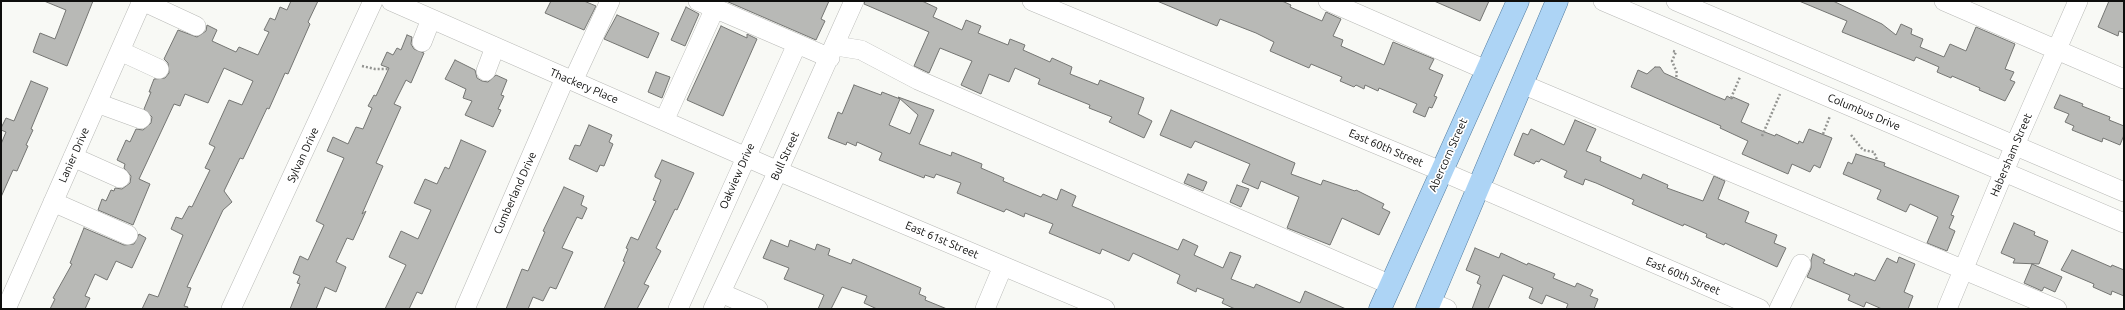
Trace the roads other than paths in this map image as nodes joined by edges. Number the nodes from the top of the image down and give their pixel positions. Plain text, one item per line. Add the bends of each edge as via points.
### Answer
1 (142, 1) edge
2 (373, 1) edge
3 (391, 1) edge
4 (610, 1) edge
5 (698, 1) edge
6 (854, 1) edge
7 (1032, 1) edge
8 (1328, 1) edge
9 (1518, 1) edge
10 (1557, 1) edge
11 (1603, 1) edge
12 (1676, 1) edge
13 (1944, 1) edge
14 (2078, 1) edge
15 (715, 8) junction
16 (432, 19) junction
17 (196, 26) dead end
18 (422, 42) dead end
19 (797, 44) junction
20 (496, 47) junction
21 (2058, 50) junction
22 (120, 51) junction
23 (833, 52) junction
24 (159, 68) dead end
25 (1486, 70) junction
26 (486, 71) dead end
27 (2124, 79) edge
28 (569, 80) junction
29 (1522, 84) junction
30 (97, 103) junction
31 (141, 119) dead end
32 (664, 121) junction
33 (2015, 145) junction
34 (746, 156) junction
35 (73, 157) junction
36 (778, 171) junction
37 (1440, 171) junction
38 (2003, 172) junction
39 (120, 178) dead end
40 (1477, 188) junction
41 (2124, 192) edge
42 (53, 202) junction
43 (2124, 223) edge
44 (128, 235) dead end
45 (1800, 264) dead end
46 (1003, 266) junction
47 (1964, 269) junction
48 (1391, 285) junction
49 (717, 301) edge
50 (1435, 307) edge
51 (6, 309) edge
52 (231, 309) edge
53 (465, 309) edge
54 (678, 309) edge
55 (758, 309) edge
56 (985, 309) edge
57 (1105, 309) edge
58 (1380, 309) edge
59 (1760, 309) edge
60 (1779, 309) edge
61 (1947, 309) edge
62 (2057, 309) edge

1 - 17 street
1 - 22 street, Lanier Drive
2 - 52 street, Sylvan Drive
3 - 16 street, Thackery Place
4 - 28 street, Cumberland Drive
5 - 15 street
6 - 23 street, Bull Street
7 - 37 street, East 60th Street
8 - 25 street
9 - 25 main road, Abercorn Street
10 - 29 main road
11 - 38 street, Columbus Drive
12 - 33 street
13 - 21 street
14 - 21 street, Habersham Street
15 - 19 street
15 - 32 street
16 - 18 street
16 - 20 street, Thackery Place
19 - 23 street
19 - 34 street, Oakview Drive
20 - 26 street
20 - 28 street, Thackery Place
21 - 27 street
21 - 33 street, Habersham Street
22 - 24 street
22 - 30 street, Lanier Drive
23 - 36 street, Bull Street
23 - 48 street via 861,50 918,80
25 - 37 main road, Abercorn Street
28 - 32 street, Thackery Place
28 - 53 street, Cumberland Drive
29 - 40 main road
29 - 47 street
30 - 31 street
30 - 35 street, Lanier Drive
32 - 34 street, Thackery Place
33 - 38 street, Habersham Street
33 - 41 street
34 - 36 street, Thackery Place
34 - 54 street, Oakview Drive
35 - 39 street
35 - 42 street, Lanier Drive
36 - 46 street, East 61st Street
36 - 49 street, Bull Street
37 - 40 street, East 60th Street
37 - 48 main road, Abercorn Street
38 - 43 street, Columbus Drive
38 - 47 street, Habersham Street
40 - 50 main road
40 - 59 street, East 60th Street
42 - 44 street
42 - 51 street, Lanier Drive
45 - 60 street
46 - 56 street
46 - 57 street, East 61st Street
47 - 61 street, Habersham Street
47 - 62 street
48 - 58 main road, Abercorn Street
49 - 55 street

